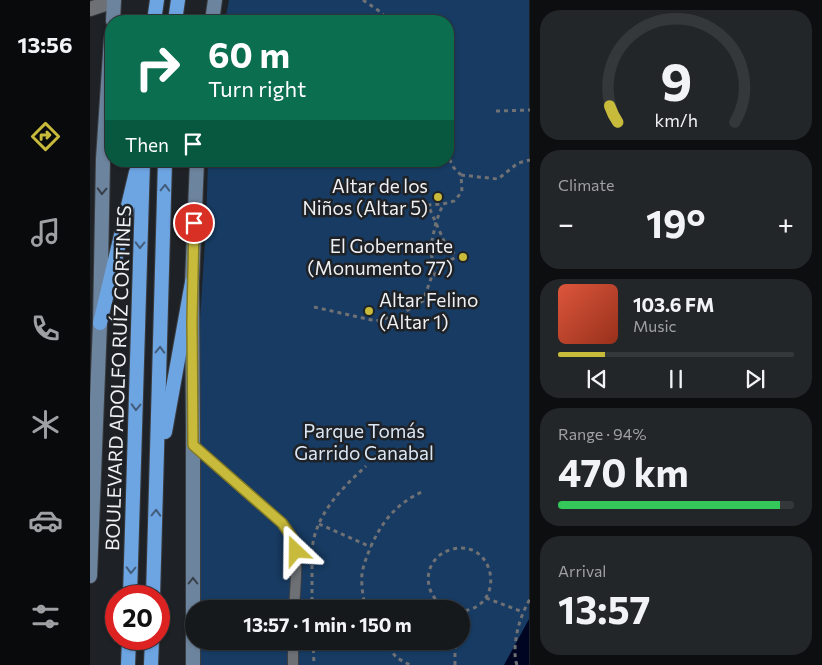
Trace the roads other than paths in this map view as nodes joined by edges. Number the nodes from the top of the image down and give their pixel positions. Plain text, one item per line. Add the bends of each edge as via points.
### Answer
1 (114, 0) edge
2 (157, 0) edge
3 (178, 0) edge
4 (215, 0) edge
5 (90, 9) edge
6 (113, 15) edge
7 (155, 15) edge
8 (177, 15) edge
9 (213, 15) edge
10 (105, 129) edge
11 (138, 167) edge
12 (143, 167) edge
13 (165, 167) edge
14 (197, 167) edge
15 (95, 260) edge
16 (192, 282) junction
17 (100, 323) junction
18 (193, 445) junction
19 (156, 477) junction
20 (90, 576) edge
21 (130, 585) edge
22 (153, 585) edge
23 (294, 600) edge
24 (129, 650) edge
25 (152, 650) edge
26 (293, 650) edge
27 (128, 665) edge
28 (151, 665) edge
29 (193, 665) edge
30 (293, 665) edge

1 - 5 street
1 - 6 main road
2 - 7 highway
3 - 8 highway
4 - 9 main road
10 -> 15 main road
11 - 17 highway
12 -> 21 highway, BOULEVARD ADOLFO RUÍZ CORTINES
19 -> 13 highway
14 - 16 main road
15 - 17 main road
16 - 18 main road
16 - 19 highway
17 - 20 main road
18 - 23 lane via 288,530 296,551
29 -> 18 main road
22 -> 19 highway
24 - 27 highway
25 - 28 highway
26 - 30 lane

